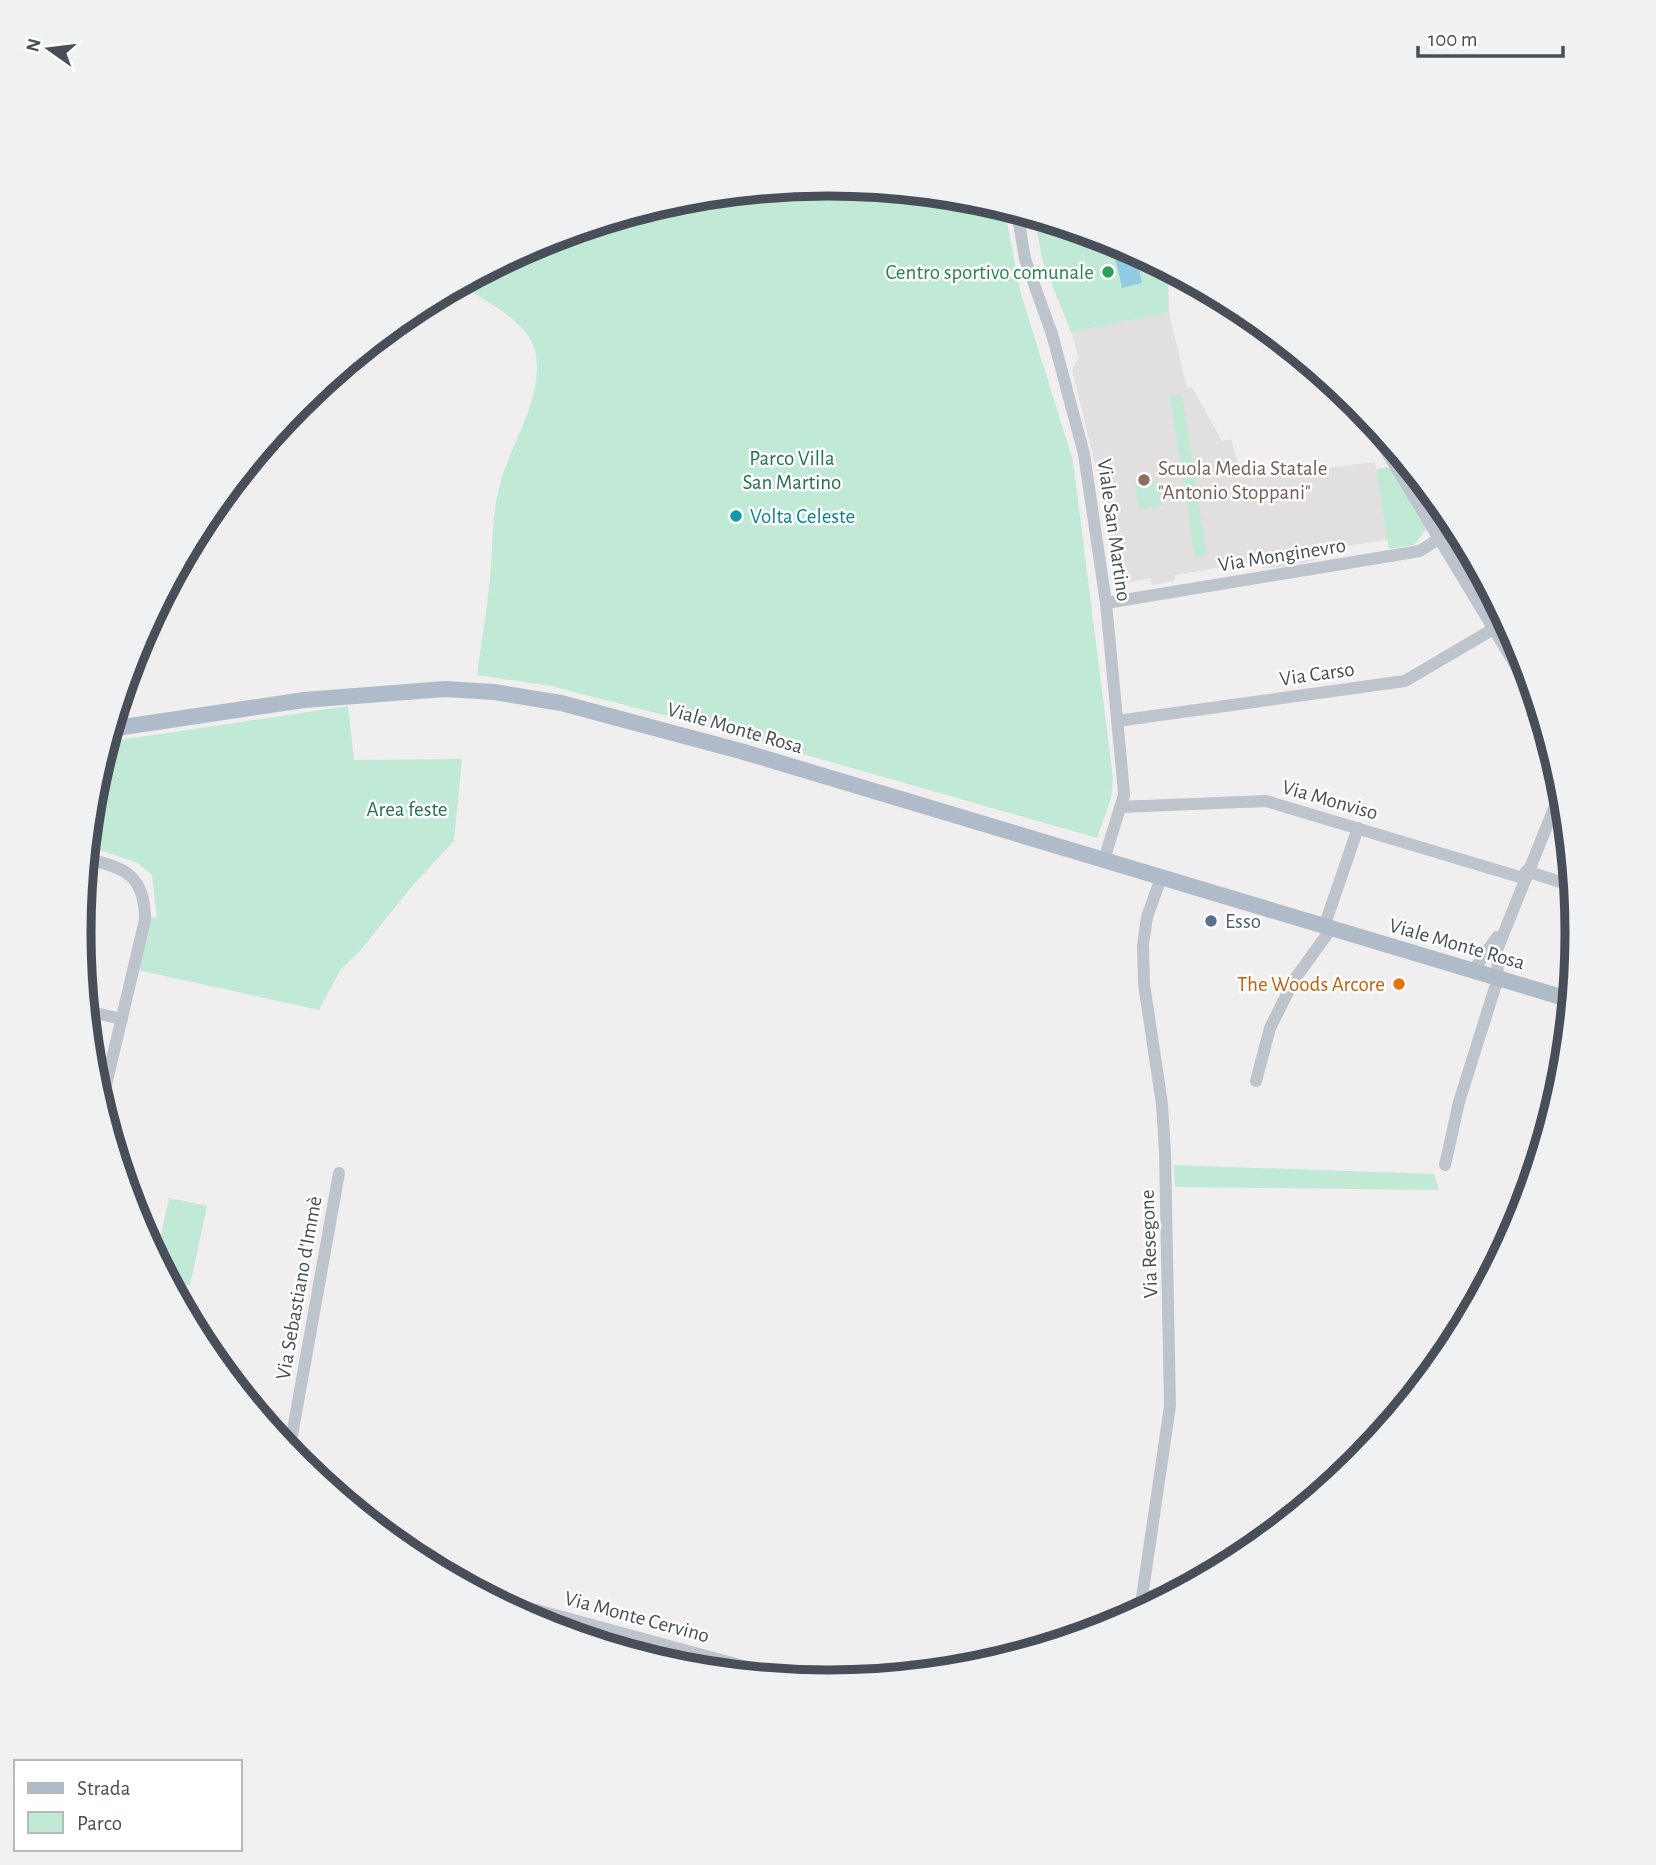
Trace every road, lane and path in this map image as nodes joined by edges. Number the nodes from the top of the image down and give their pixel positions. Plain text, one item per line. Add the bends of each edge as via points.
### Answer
1 (1019, 221) edge
2 (1390, 457) edge
3 (1414, 486) edge
4 (1410, 489) junction
5 (1447, 533) edge
6 (1440, 537) junction
7 (1106, 603) junction
8 (1498, 626) edge
9 (1495, 628) junction
10 (1511, 656) edge
11 (1117, 721) junction
12 (120, 728) edge
13 (1121, 807) junction
14 (1554, 807) edge
15 (1358, 828) junction
16 (1104, 860) junction
17 (95, 861) edge
18 (1525, 875) junction
19 (1161, 878) junction
20 (1563, 884) edge
21 (1505, 925) junction
22 (1328, 928) junction
23 (1473, 971) junction
24 (1498, 978) junction
25 (1562, 997) edge
26 (96, 1013) edge
27 (122, 1019) junction
28 (1256, 1081) dead end
29 (107, 1084) edge
30 (1445, 1165) dead end
31 (339, 1173) dead end
32 (292, 1437) edge
33 (1142, 1599) edge
34 (544, 1612) edge
35 (732, 1663) edge

1 - 7 street, Viale San Martino via 1025,259 1052,334 1084,454
2 - 4 street
3 - 4 street
4 - 6 street
5 - 6 street, Via Monginevro
6 - 7 street, Via Monginevro via 1420,551
6 - 9 street
7 - 11 street, Viale San Martino
8 - 9 street, Via Carso
9 - 10 street
9 - 11 street, Via Carso via 1405,681
11 - 13 street, Viale San Martino via 1124,782
12 - 16 main road, Viale Monte Rosa via 369,693 494,692 561,703 670,731
13 - 15 street, Via Monviso via 1266,801
13 - 16 street, Viale San Martino
14 - 18 street
15 - 18 street, Via Monviso
15 - 22 street
16 - 19 main road, Viale Monte Rosa
17 - 27 street via 126,870 145,900 145,920
18 - 20 street, Via Monviso
18 - 21 street
19 - 22 main road, Viale Monte Rosa
19 - 33 street, Via Resegone via 1143,945 1165,1153 1170,1406
21 - 23 street
21 - 24 street via 1497,950
22 - 23 main road, Viale Monte Rosa
22 - 28 street via 1270,1028
23 - 24 main road, Viale Monte Rosa
24 - 25 main road, Viale Monte Rosa
24 - 30 street via 1459,1102
26 - 27 street
27 - 29 street
31 - 32 street, Via Sebastiano d'Immè
34 - 35 street, Via Monte Cervino

